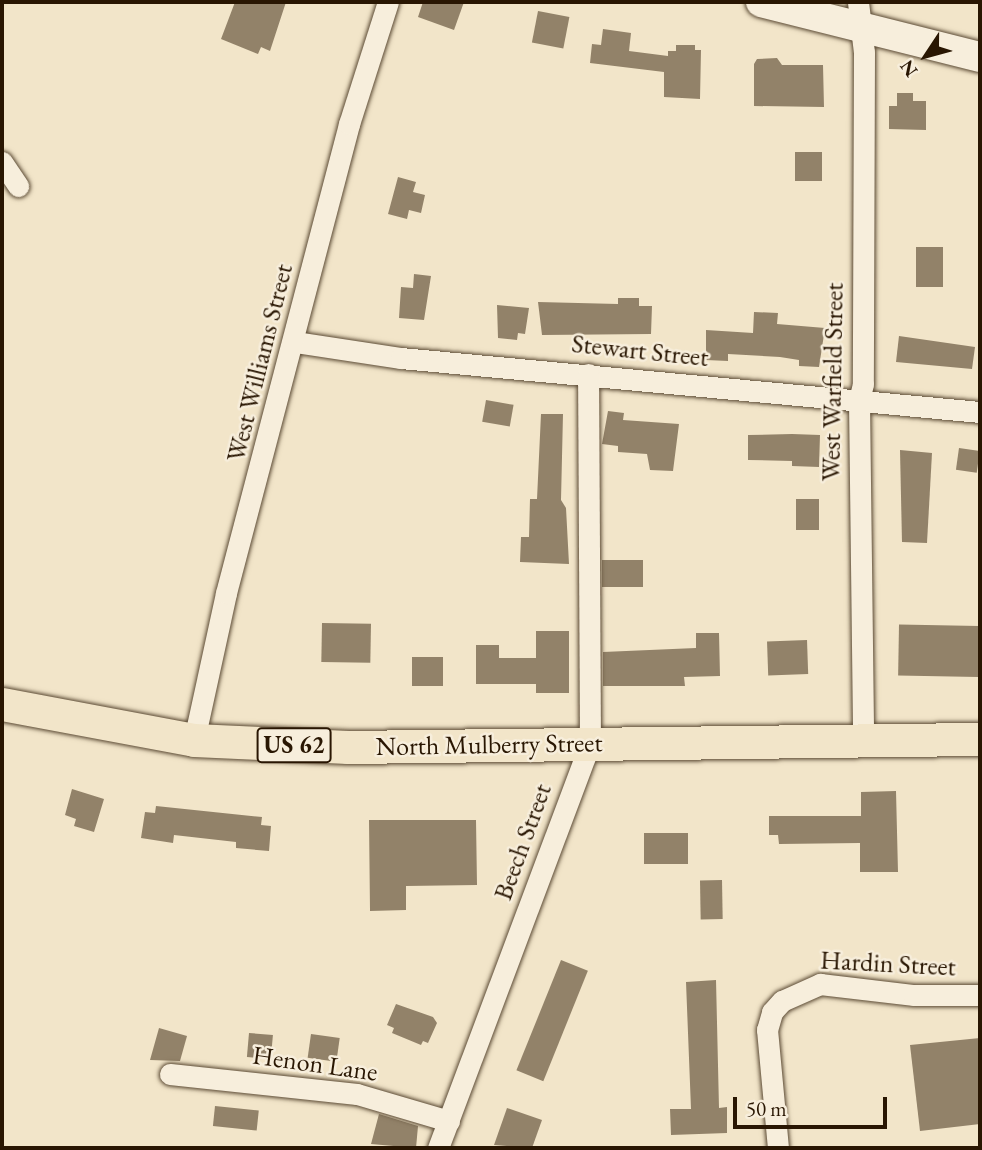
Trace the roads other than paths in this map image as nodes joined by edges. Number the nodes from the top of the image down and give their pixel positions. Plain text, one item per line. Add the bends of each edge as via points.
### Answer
1 (387, 2) edge
2 (761, 2) edge
3 (858, 14) edge
4 (980, 57) edge
5 (2, 162) edge
6 (18, 186) dead end
7 (295, 342) junction
8 (589, 374) junction
9 (859, 400) junction
10 (980, 412) edge
11 (2, 704) edge
12 (980, 738) edge
13 (194, 740) junction
14 (863, 740) junction
15 (590, 743) junction
16 (980, 995) edge
17 (170, 1074) dead end
18 (449, 1121) junction
19 (438, 1148) edge
20 (778, 1148) edge

1 - 7 street, West Williams Street via 349,124
2 - 3 street
3 - 4 street
3 - 9 street, West Warfield Street via 864,52 863,384
5 - 6 street
7 - 8 street, Stewart Street via 401,358
7 - 13 street, West Williams Street via 226,593
8 - 9 street, Stewart Street
8 - 15 street, Beech Street
9 - 10 street, Stewart Street
9 - 14 street, West Warfield Street
11 - 13 main road, North Mulberry Street / US 62
12 - 14 main road, North Mulberry Street / US 62
13 - 15 main road, North Mulberry Street / US 62 via 348,747
14 - 15 main road, North Mulberry Street / US 62
15 - 18 street, Beech Street
16 - 20 street, Hardin Street via 914,995 820,984 782,1000 772,1012 767,1030
17 - 18 street, Henon Lane via 357,1094
18 - 19 street, Beech Street

